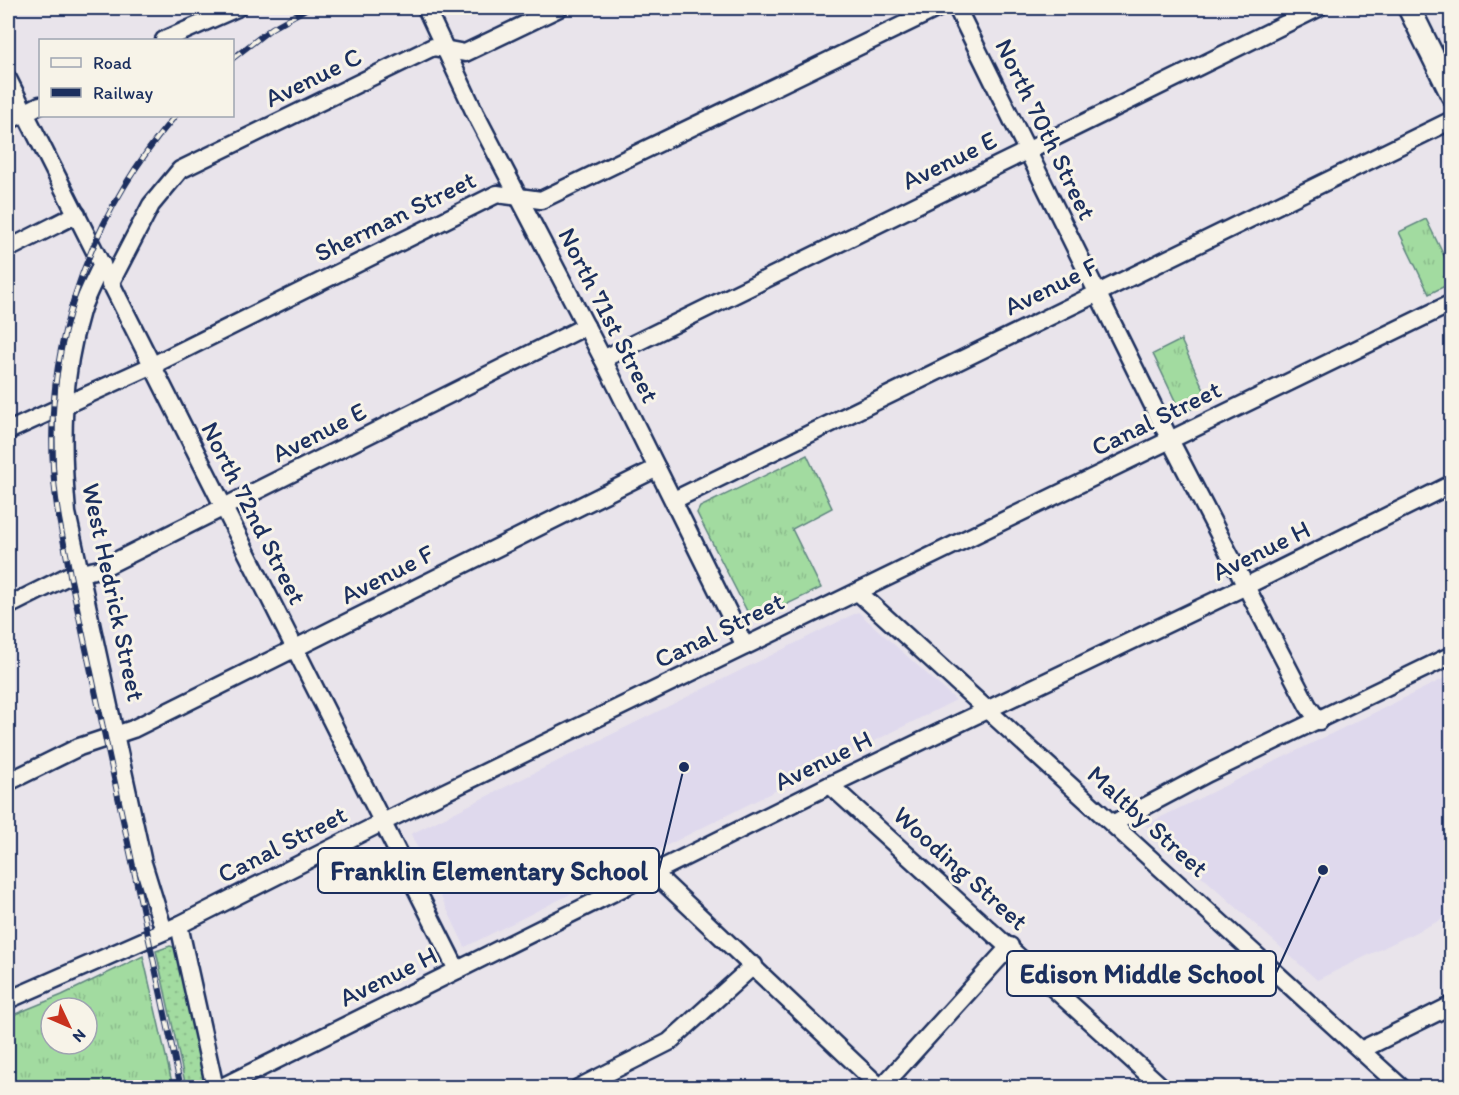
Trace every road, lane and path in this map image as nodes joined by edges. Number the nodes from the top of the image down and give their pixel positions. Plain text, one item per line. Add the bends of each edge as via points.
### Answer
1 (237, 8) edge
2 (426, 8) edge
3 (559, 8) edge
4 (938, 8) edge
5 (957, 8) edge
6 (1318, 8) edge
7 (1408, 8) edge
8 (166, 39) edge
9 (446, 48) junction
10 (8, 79) edge
11 (1452, 95) edge
12 (39, 106) edge
13 (25, 113) junction
14 (1452, 120) edge
15 (8, 121) edge
16 (1029, 150) junction
17 (521, 198) junction
18 (77, 214) junction
19 (8, 249) edge
20 (102, 264) junction
21 (110, 284) junction
22 (1098, 292) junction
23 (1452, 303) edge
24 (586, 326) junction
25 (603, 359) junction
26 (151, 366) junction
27 (63, 405) junction
28 (8, 431) edge
29 (1170, 440) junction
30 (657, 468) junction
31 (1452, 484) edge
32 (674, 500) junction
33 (224, 508) junction
34 (81, 573) junction
35 (1246, 586) junction
36 (859, 593) junction
37 (8, 606) edge
38 (745, 646) junction
39 (293, 650) junction
40 (1452, 655) edge
41 (987, 709) junction
42 (1319, 721) junction
43 (117, 734) junction
44 (8, 782) edge
45 (830, 785) junction
46 (381, 823) junction
47 (1114, 823) junction
48 (654, 873) junction
49 (171, 928) junction
50 (1010, 945) junction
51 (754, 965) junction
52 (456, 970) junction
53 (8, 1000) edge
54 (1452, 1005) edge
55 (1361, 1050) junction
56 (881, 1087) edge
57 (215, 1088) edge
58 (220, 1088) edge
59 (578, 1088) edge
60 (1163, 1088) edge
61 (1402, 1088) edge

1 - 8 street
2 - 9 street, North 71st Street
3 - 9 street, Avenue C via 465,53
4 - 17 street, Sherman Street via 541,200
5 - 16 street, North 70th Street
6 - 16 street, Avenue E
7 - 11 main road
9 - 17 street, North 71st Street via 475,113
9 - 21 street, Avenue C via 433,47 180,170 151,205
10 - 13 street, North 72nd Street
12 - 13 street
13 - 15 street
13 - 18 street, North 72nd Street
14 - 22 street, Avenue F
16 - 22 street, North 70th Street
16 - 25 street, Avenue E
17 - 24 street, North 71st Street
17 - 26 street, Sherman Street via 497,194
18 - 19 street
18 - 20 street, North 72nd Street
20 - 21 street, North 72nd Street
20 - 27 street, West Hedrick Street via 81,309
21 - 26 street, North 72nd Street
22 - 29 street, North 70th Street
22 - 32 street, Avenue F
23 - 29 street, Canal Street
24 - 25 street, North 71st Street
24 - 33 street, Avenue E
25 - 30 street, North 71st Street
26 - 27 street, Sherman Street
26 - 33 street, North 72nd Street
27 - 28 street, Sherman Street
27 - 34 street, West Hedrick Street via 67,513
29 - 35 street, North 70th Street
29 - 36 street, Canal Street
30 - 32 street, North 71st Street
30 - 39 street, Avenue F
31 - 35 street, Avenue H
32 - 38 street, North 71st Street
33 - 34 street, Avenue E via 100,569
33 - 39 street, North 72nd Street
34 - 37 street, Avenue E
34 - 43 street, West Hedrick Street
35 - 41 street, Avenue H
35 - 42 street, North 70th Street
36 - 38 street, Canal Street
36 - 41 street, Maltby Street
38 - 46 street, Canal Street
39 - 43 street, Avenue F
39 - 46 street, North 72nd Street
40 - 42 street
41 - 45 street, Avenue H
41 - 47 street, Maltby Street
42 - 47 street
43 - 44 street, Avenue F via 79,747
43 - 49 street, West Hedrick Street via 143,863
45 - 48 street, Avenue H
45 - 50 street, Wooding Street
46 - 49 street, Canal Street
46 - 52 street, North 72nd Street
47 - 55 street, Maltby Street
48 - 51 street
48 - 52 street, Avenue H
49 - 53 street, Canal Street
49 - 57 street, West Hedrick Street
50 - 56 street
50 - 60 street, Wooding Street
51 - 56 street
51 - 59 street via 669,1042
52 - 58 street, Avenue H
54 - 55 street
55 - 61 street, Maltby Street

